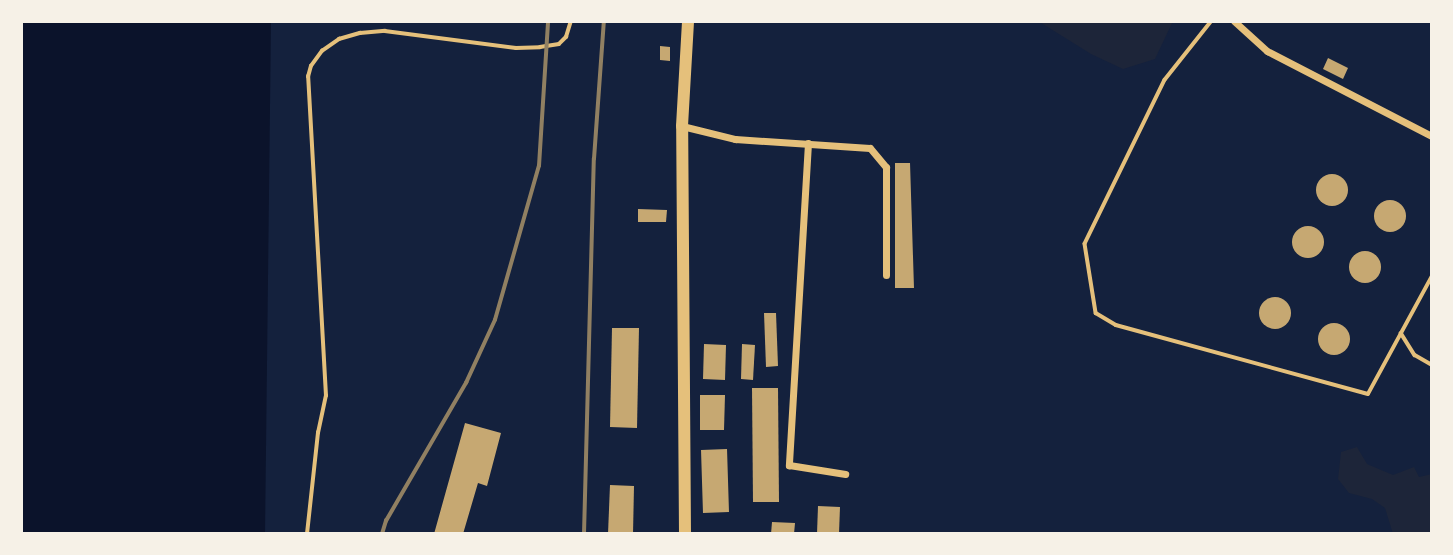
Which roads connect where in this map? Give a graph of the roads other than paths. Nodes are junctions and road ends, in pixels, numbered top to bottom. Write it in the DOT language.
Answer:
graph roads {
  1 [pos="571,21"];
  2 [pos="688,21"];
  3 [pos="1212,21"];
  4 [pos="1234,21"];
  5 [pos="682,126"];
  6 [pos="1432,136"];
  7 [pos="808,143"];
  8 [pos="886,275"];
  9 [pos="1432,276"];
  10 [pos="1401,333"];
  11 [pos="1432,365"];
  12 [pos="845,474"];
  13 [pos="307,534"];
  14 [pos="685,534"];
  1 -- 13 [label="lane"];
  2 -- 5 [label="main road"];
  3 -- 10 [label="lane"];
  4 -- 6 [label="street"];
  5 -- 7 [label="street"];
  5 -- 14 [label="main road"];
  7 -- 8 [label="street"];
  7 -- 12 [label="street"];
  9 -- 10 [label="lane"];
  10 -- 11 [label="lane"];
}
